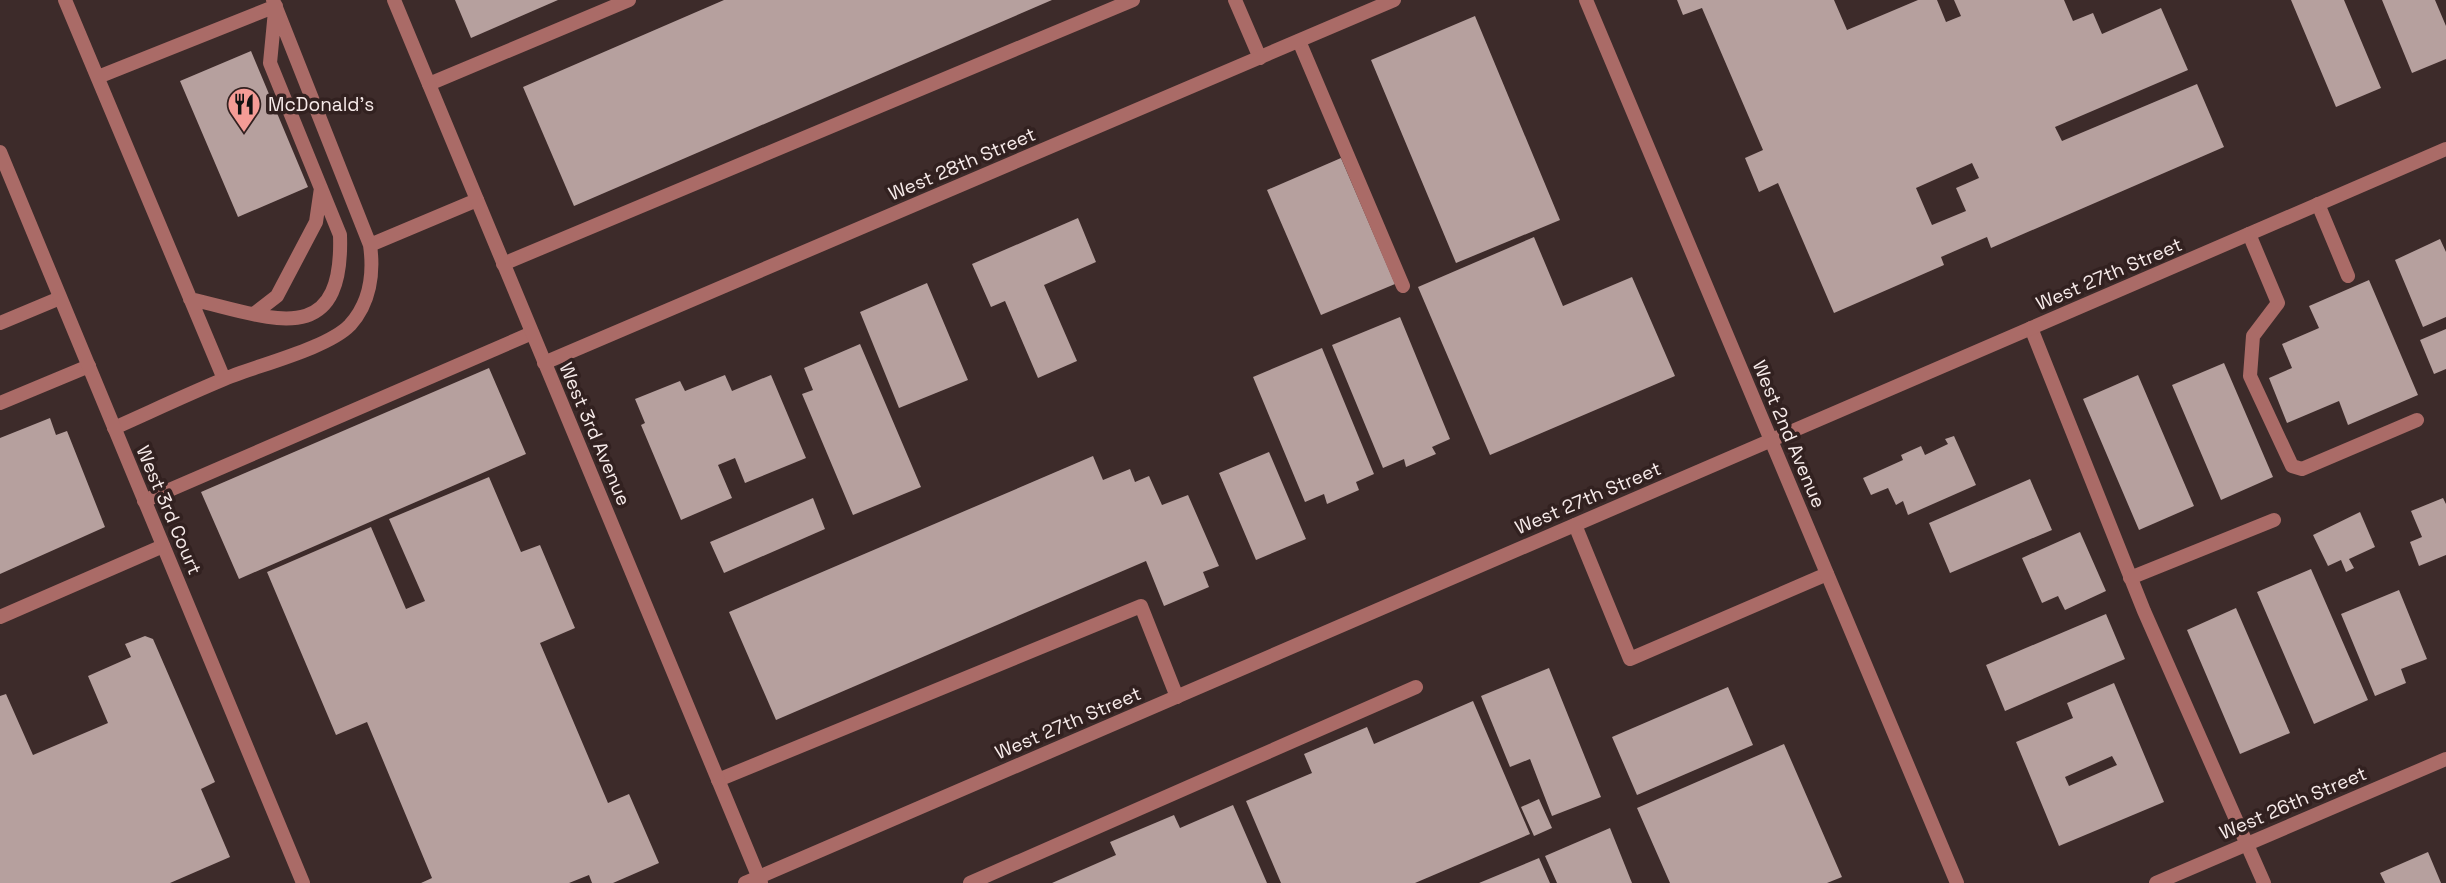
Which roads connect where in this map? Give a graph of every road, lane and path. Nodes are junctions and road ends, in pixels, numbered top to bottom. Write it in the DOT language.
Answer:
graph roads {
  1 [pos="65,0"];
  2 [pos="394,0"];
  3 [pos="629,0"];
  4 [pos="1133,0"];
  5 [pos="1234,0"];
  6 [pos="1394,0"];
  7 [pos="1586,0"];
  8 [pos="274,3"];
  9 [pos="1299,41"];
  10 [pos="1260,58"];
  11 [pos="97,77"];
  12 [pos="429,84"];
  13 [pos="2446,149"];
  14 [pos="0,152"];
  15 [pos="321,184"];
  16 [pos="477,200"];
  17 [pos="2318,204"];
  18 [pos="2249,234"];
  19 [pos="370,245"];
  20 [pos="503,264"];
  21 [pos="2348,276"];
  22 [pos="1403,286"];
  23 [pos="61,298"];
  24 [pos="190,299"];
  25 [pos="255,313"];
  26 [pos="0,323"];
  27 [pos="2031,328"];
  28 [pos="532,333"];
  29 [pos="544,363"];
  30 [pos="89,366"];
  31 [pos="224,379"];
  32 [pos="0,403"];
  33 [pos="2417,420"];
  34 [pos="114,428"];
  35 [pos="1771,440"];
  36 [pos="144,501"];
  37 [pos="2274,520"];
  38 [pos="1575,525"];
  39 [pos="163,546"];
  40 [pos="1827,574"];
  41 [pos="2130,578"];
  42 [pos="0,617"];
  43 [pos="1416,687"];
  44 [pos="1177,697"];
  45 [pos="2446,759"];
  46 [pos="718,780"];
  47 [pos="2247,844"];
  48 [pos="755,881"];
  49 [pos="303,883"];
  50 [pos="970,883"];
  51 [pos="1957,883"];
  52 [pos="2155,883"];
  53 [pos="2264,883"];
  1 -- 11 [label="street"];
  2 -- 12 [label="street, West 3rd Avenue"];
  3 -- 12 [label="street"];
  4 -- 20 [label="street"];
  5 -- 10 [label="street"];
  6 -- 9 [label="street, West 28th Street"];
  7 -- 35 [label="street, West 2nd Avenue"];
  8 -- 11 [label="street"];
  8 -- 15 [label="street"];
  8 -- 19 [label="street"];
  9 -- 10 [label="street, West 28th Street"];
  9 -- 22 [label="street"];
  10 -- 29 [label="street, West 28th Street"];
  11 -- 24 [label="street"];
  12 -- 16 [label="street, West 3rd Avenue"];
  13 -- 17 [label="street, West 27th Street"];
  14 -- 23 [label="street, West 3rd Court"];
  15 -- 25 [label="street"];
  15 -- 25 [label="street"];
  16 -- 19 [label="street"];
  16 -- 20 [label="street, West 3rd Avenue"];
  17 -- 18 [label="street, West 27th Street"];
  17 -- 21 [label="street"];
  18 -- 27 [label="street, West 27th Street"];
  18 -- 33 [label="street"];
  19 -- 31 [label="street"];
  20 -- 28 [label="street, West 3rd Avenue"];
  23 -- 26 [label="street"];
  23 -- 30 [label="street, West 3rd Court"];
  24 -- 25 [label="street"];
  24 -- 31 [label="street"];
  27 -- 35 [label="street, West 27th Street"];
  27 -- 41 [label="street"];
  28 -- 29 [label="street, West 3rd Avenue"];
  28 -- 36 [label="street"];
  29 -- 46 [label="street, West 3rd Avenue"];
  30 -- 32 [label="street"];
  30 -- 34 [label="street, West 3rd Court"];
  31 -- 34 [label="street"];
  34 -- 36 [label="street, West 3rd Court"];
  35 -- 38 [label="street, West 27th Street"];
  35 -- 40 [label="street, West 2nd Avenue"];
  36 -- 39 [label="street, West 3rd Court"];
  37 -- 41 [label="street"];
  38 -- 40 [label="street"];
  38 -- 44 [label="street, West 27th Street"];
  39 -- 42 [label="street"];
  39 -- 49 [label="street, West 3rd Court"];
  40 -- 51 [label="street, West 2nd Avenue"];
  41 -- 47 [label="street"];
  43 -- 50 [label="street"];
  44 -- 46 [label="street"];
  44 -- 48 [label="street, West 27th Street"];
  45 -- 47 [label="street, West 26th Street"];
  46 -- 48 [label="street, West 3rd Avenue"];
  47 -- 52 [label="street, West 26th Street"];
  47 -- 53 [label="street"];
}
